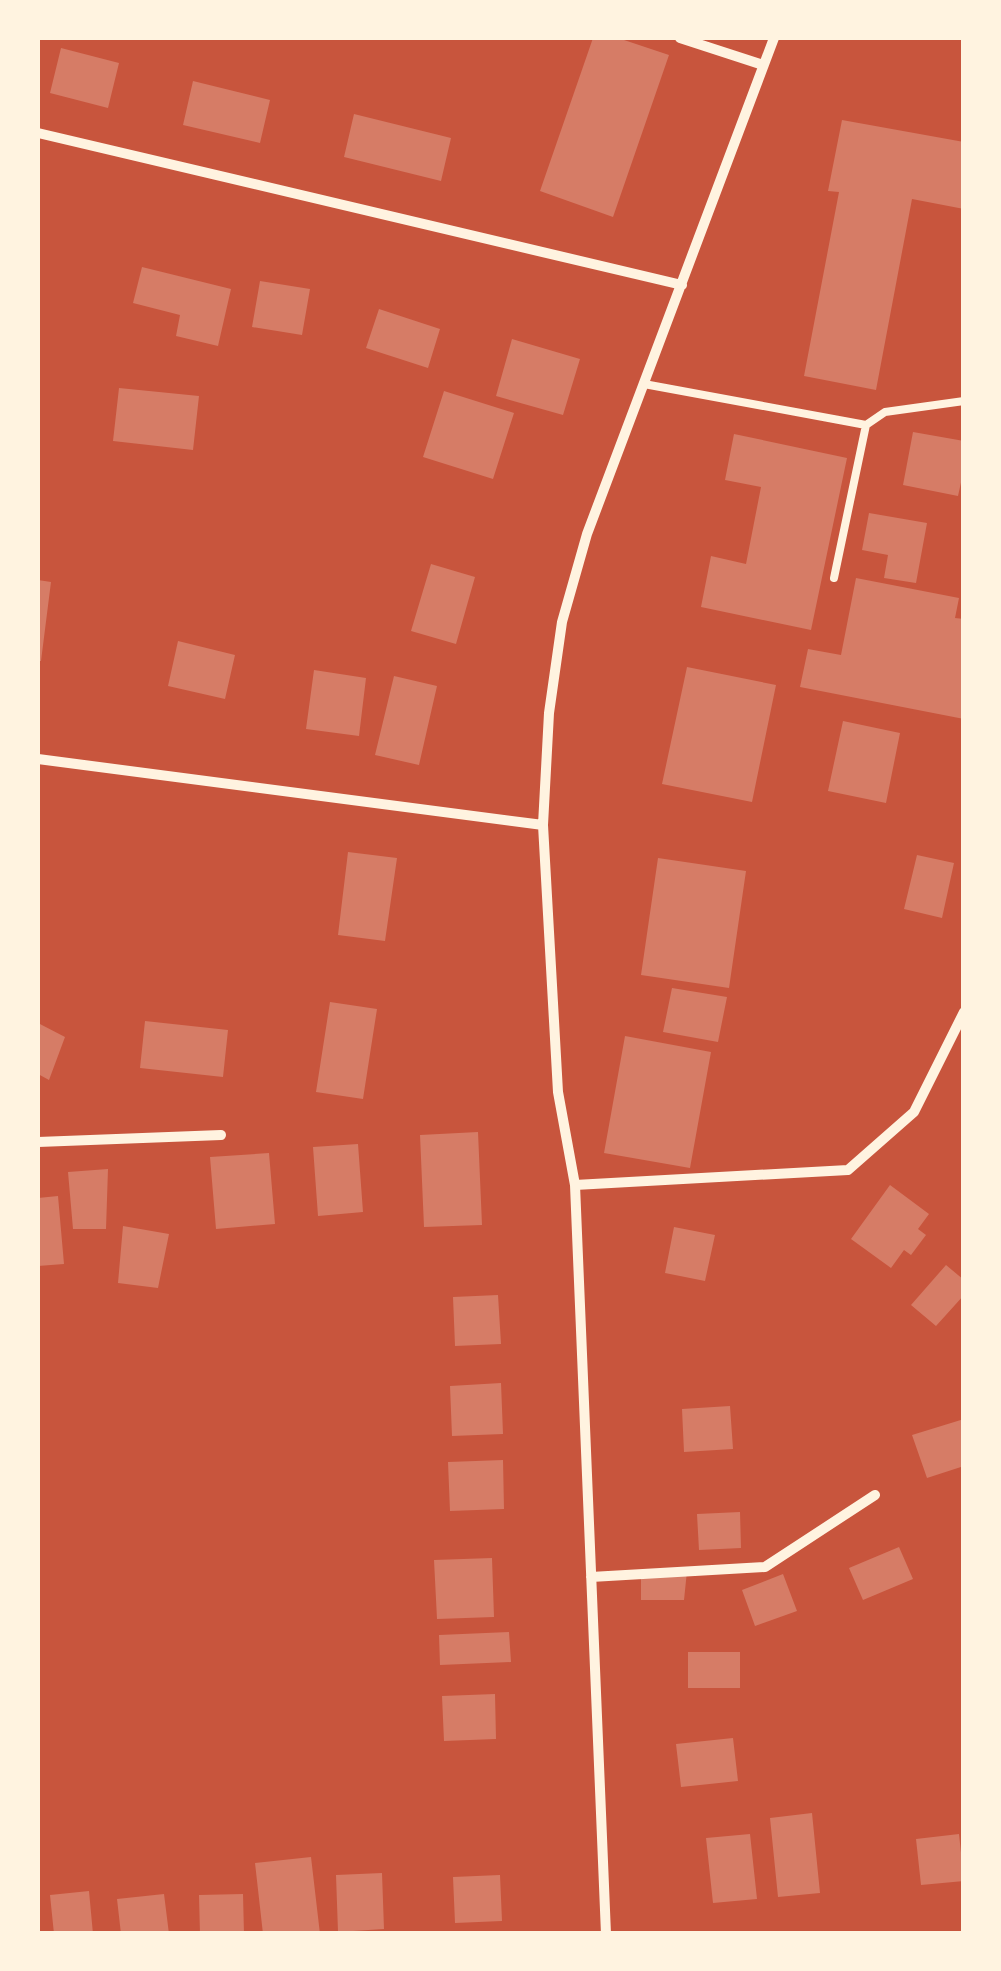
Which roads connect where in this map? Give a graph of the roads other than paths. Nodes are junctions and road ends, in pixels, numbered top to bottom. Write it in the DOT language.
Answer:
graph roads {
  1 [pos="680,38"];
  2 [pos="774,38"];
  3 [pos="762,65"];
  4 [pos="38,134"];
  5 [pos="682,285"];
  6 [pos="644,384"];
  7 [pos="964,401"];
  8 [pos="866,425"];
  9 [pos="834,578"];
  10 [pos="38,759"];
  11 [pos="543,824"];
  12 [pos="964,1012"];
  13 [pos="221,1135"];
  14 [pos="38,1142"];
  15 [pos="575,1186"];
  16 [pos="875,1495"];
  17 [pos="591,1577"];
  18 [pos="606,1934"];
  1 -- 3 [label="street"];
  2 -- 3 [label="street"];
  3 -- 5 [label="street"];
  4 -- 5 [label="street"];
  5 -- 6 [label="street"];
  6 -- 8 [label="lane"];
  6 -- 11 [label="street"];
  7 -- 8 [label="lane"];
  8 -- 9 [label="lane"];
  10 -- 11 [label="street"];
  11 -- 15 [label="street"];
  12 -- 15 [label="street"];
  13 -- 14 [label="street"];
  15 -- 17 [label="street"];
  16 -- 17 [label="street"];
  17 -- 18 [label="street"];
}
